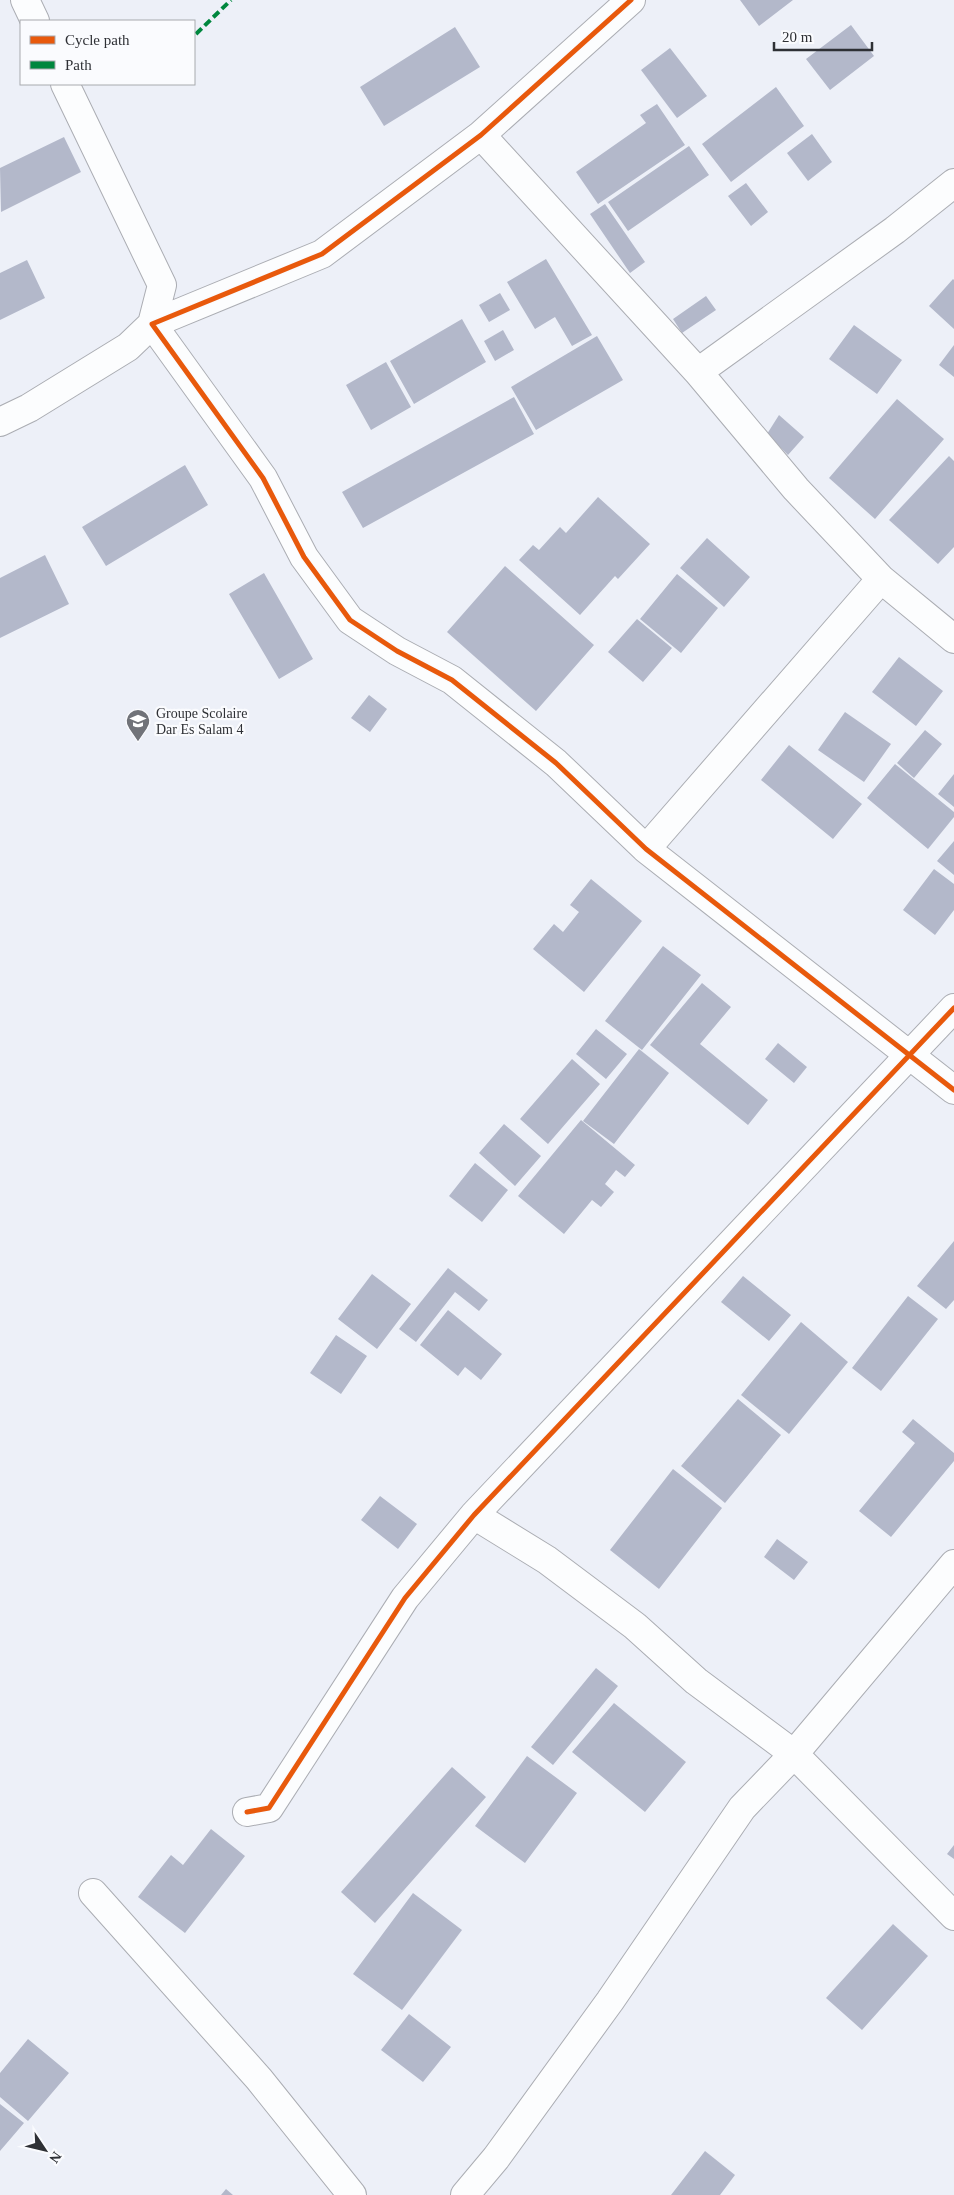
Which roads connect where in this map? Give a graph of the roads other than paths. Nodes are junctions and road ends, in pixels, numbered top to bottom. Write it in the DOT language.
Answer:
graph roads {
  1 [pos="24,0"];
  2 [pos="631,0"];
  3 [pos="34,20"];
  4 [pos="65,85"];
  5 [pos="481,135"];
  6 [pos="954,183"];
  7 [pos="152,324"];
  8 [pos="698,372"];
  9 [pos="0,422"];
  10 [pos="881,579"];
  11 [pos="954,639"];
  12 [pos="646,849"];
  13 [pos="954,1008"];
  14 [pos="909,1057"];
  15 [pos="954,1090"];
  16 [pos="474,1515"];
  17 [pos="954,1564"];
  18 [pos="794,1754"];
  19 [pos="247,1812"];
  20 [pos="93,1893"];
  21 [pos="954,1916"];
  22 [pos="352,2195"];
  23 [pos="465,2195"];
  1 -- 3 [label="street"];
  2 -- 5 [label="street"];
  4 -- 7 [label="street"];
  5 -- 7 [label="street"];
  5 -- 8 [label="street"];
  6 -- 8 [label="street"];
  7 -- 9 [label="street"];
  7 -- 12 [label="street"];
  8 -- 10 [label="street"];
  10 -- 11 [label="street"];
  10 -- 12 [label="street"];
  12 -- 14 [label="street"];
  13 -- 14 [label="street"];
  14 -- 15 [label="street"];
  14 -- 16 [label="street"];
  16 -- 18 [label="street"];
  16 -- 19 [label="street"];
  17 -- 18 [label="street"];
  18 -- 21 [label="street"];
  18 -- 23 [label="street"];
  20 -- 22 [label="street"];
}
